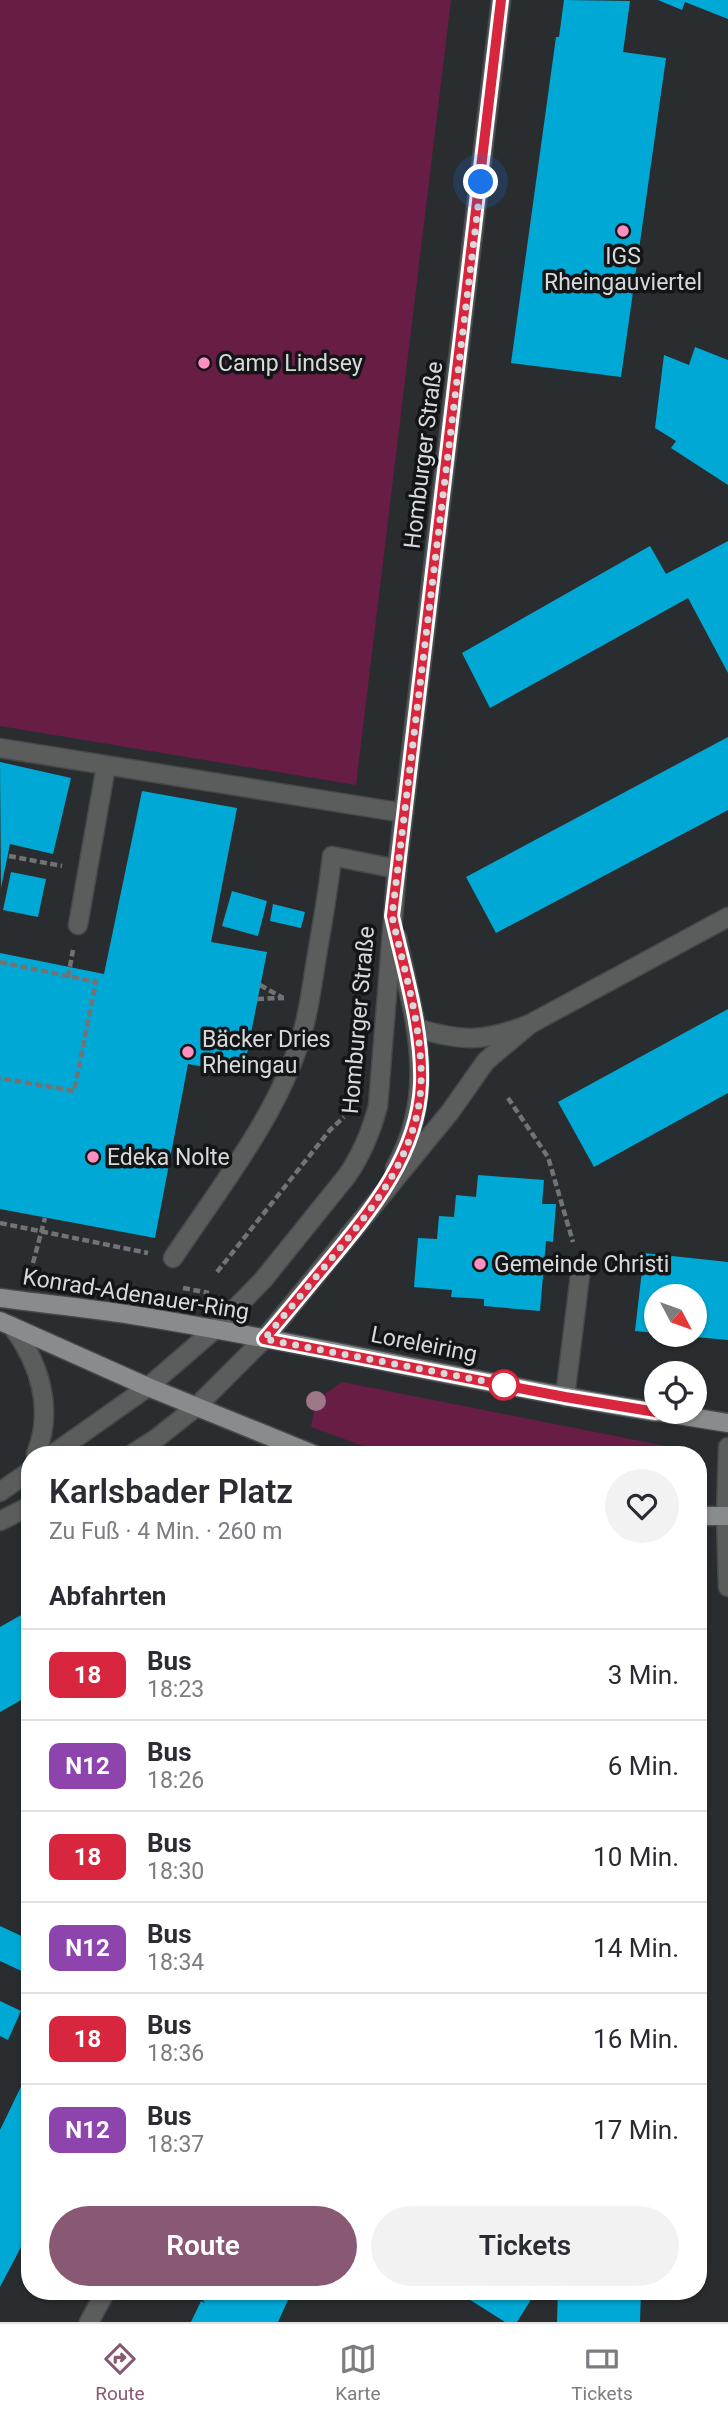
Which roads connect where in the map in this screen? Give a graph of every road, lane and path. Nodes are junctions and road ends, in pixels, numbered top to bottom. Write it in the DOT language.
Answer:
graph roads {
  1 [pos="501,0"];
  2 [pos="0,748"];
  3 [pos="106,766"];
  4 [pos="404,813"];
  5 [pos="9,856"];
  6 [pos="397,869"];
  7 [pos="87,871"];
  8 [pos="392,916"];
  9 [pos="728,917"];
  10 [pos="78,925"];
  11 [pos="0,962"];
  12 [pos="69,968"];
  13 [pos="68,977"];
  14 [pos="260,985"];
  15 [pos="284,998"];
  16 [pos="530,1024"];
  17 [pos="416,1028"];
  18 [pos="0,1078"];
  19 [pos="508,1098"];
  20 [pos="348,1114"];
  21 [pos="373,1208"];
  22 [pos="45,1218"];
  23 [pos="0,1223"];
  24 [pos="42,1231"];
  25 [pos="574,1245"];
  26 [pos="173,1258"];
  27 [pos="33,1263"];
  28 [pos="581,1267"];
  29 [pos="217,1272"];
  30 [pos="0,1298"];
  31 [pos="6,1324"];
  32 [pos="214,1330"];
  33 [pos="264,1339"];
  34 [pos="148,1387"];
  35 [pos="565,1397"];
  36 [pos="195,1407"];
  37 [pos="644,1410"];
  38 [pos="707,1420"];
  39 [pos="728,1423"];
  40 [pos="38,1446"];
  41 [pos="64,1446"];
  42 [pos="144,1446"];
  43 [pos="293,1446"];
  44 [pos="728,1447"];
  45 [pos="21,1476"];
  46 [pos="0,1492"];
  47 [pos="21,1510"];
  48 [pos="707,1516"];
  49 [pos="727,1516"];
  50 [pos="0,1521"];
  51 [pos="728,1587"];
  52 [pos="101,2300"];
  53 [pos="89,2322"];
  1 -- 4 [label="street, Homburger Straße"];
  2 -- 3 [label="street"];
  3 -- 4 [label="street"];
  3 -- 7 [label="street"];
  4 -- 6 [label="street, Homburger Straße"];
  5 -- 7 [label="path"];
  6 -- 8 [label="street, Homburger Straße"];
  6 -- 26 [label="street"];
  7 -- 10 [label="street"];
  8 -- 17 [label="street, Homburger Straße"];
  8 -- 32 [label="street, Homburger Straße"];
  9 -- 16 [label="street"];
  11 -- 13 [label="path"];
  12 -- 13 [label="path"];
  13 -- 18 [label="path"];
  14 -- 15 [label="path"];
  16 -- 17 [label="street"];
  16 -- 21 [label="street"];
  17 -- 21 [label="street, Homburger Straße"];
  19 -- 25 [label="path"];
  20 -- 29 [label="path"];
  21 -- 33 [label="street"];
  22 -- 24 [label="path"];
  23 -- 24 [label="path"];
  24 -- 26 [label="path"];
  24 -- 27 [label="path"];
  28 -- 35 [label="street"];
  30 -- 32 [label="main road, Konrad-Adenauer-Ring"];
  31 -- 34 [label="main road"];
  31 -- 40 [label="street"];
  32 -- 33 [label="main road, Konrad-Adenauer-Ring"];
  32 -- 34 [label="street, Homburger Straße"];
  33 -- 35 [label="main road, Loreleiring"];
  33 -- 36 [label="street"];
  34 -- 36 [label="main road"];
  34 -- 41 [label="street, Homburger Straße"];
  35 -- 37 [label="main road, Loreleiring"];
  36 -- 42 [label="street"];
  36 -- 43 [label="main road"];
  38 -- 39 [label="main road, Loreleiring"];
  44 -- 49 [label="street"];
  45 -- 46 [label="street"];
  47 -- 50 [label="street"];
  48 -- 49 [label="main road"];
  49 -- 51 [label="street"];
  52 -- 53 [label="street"];
}
